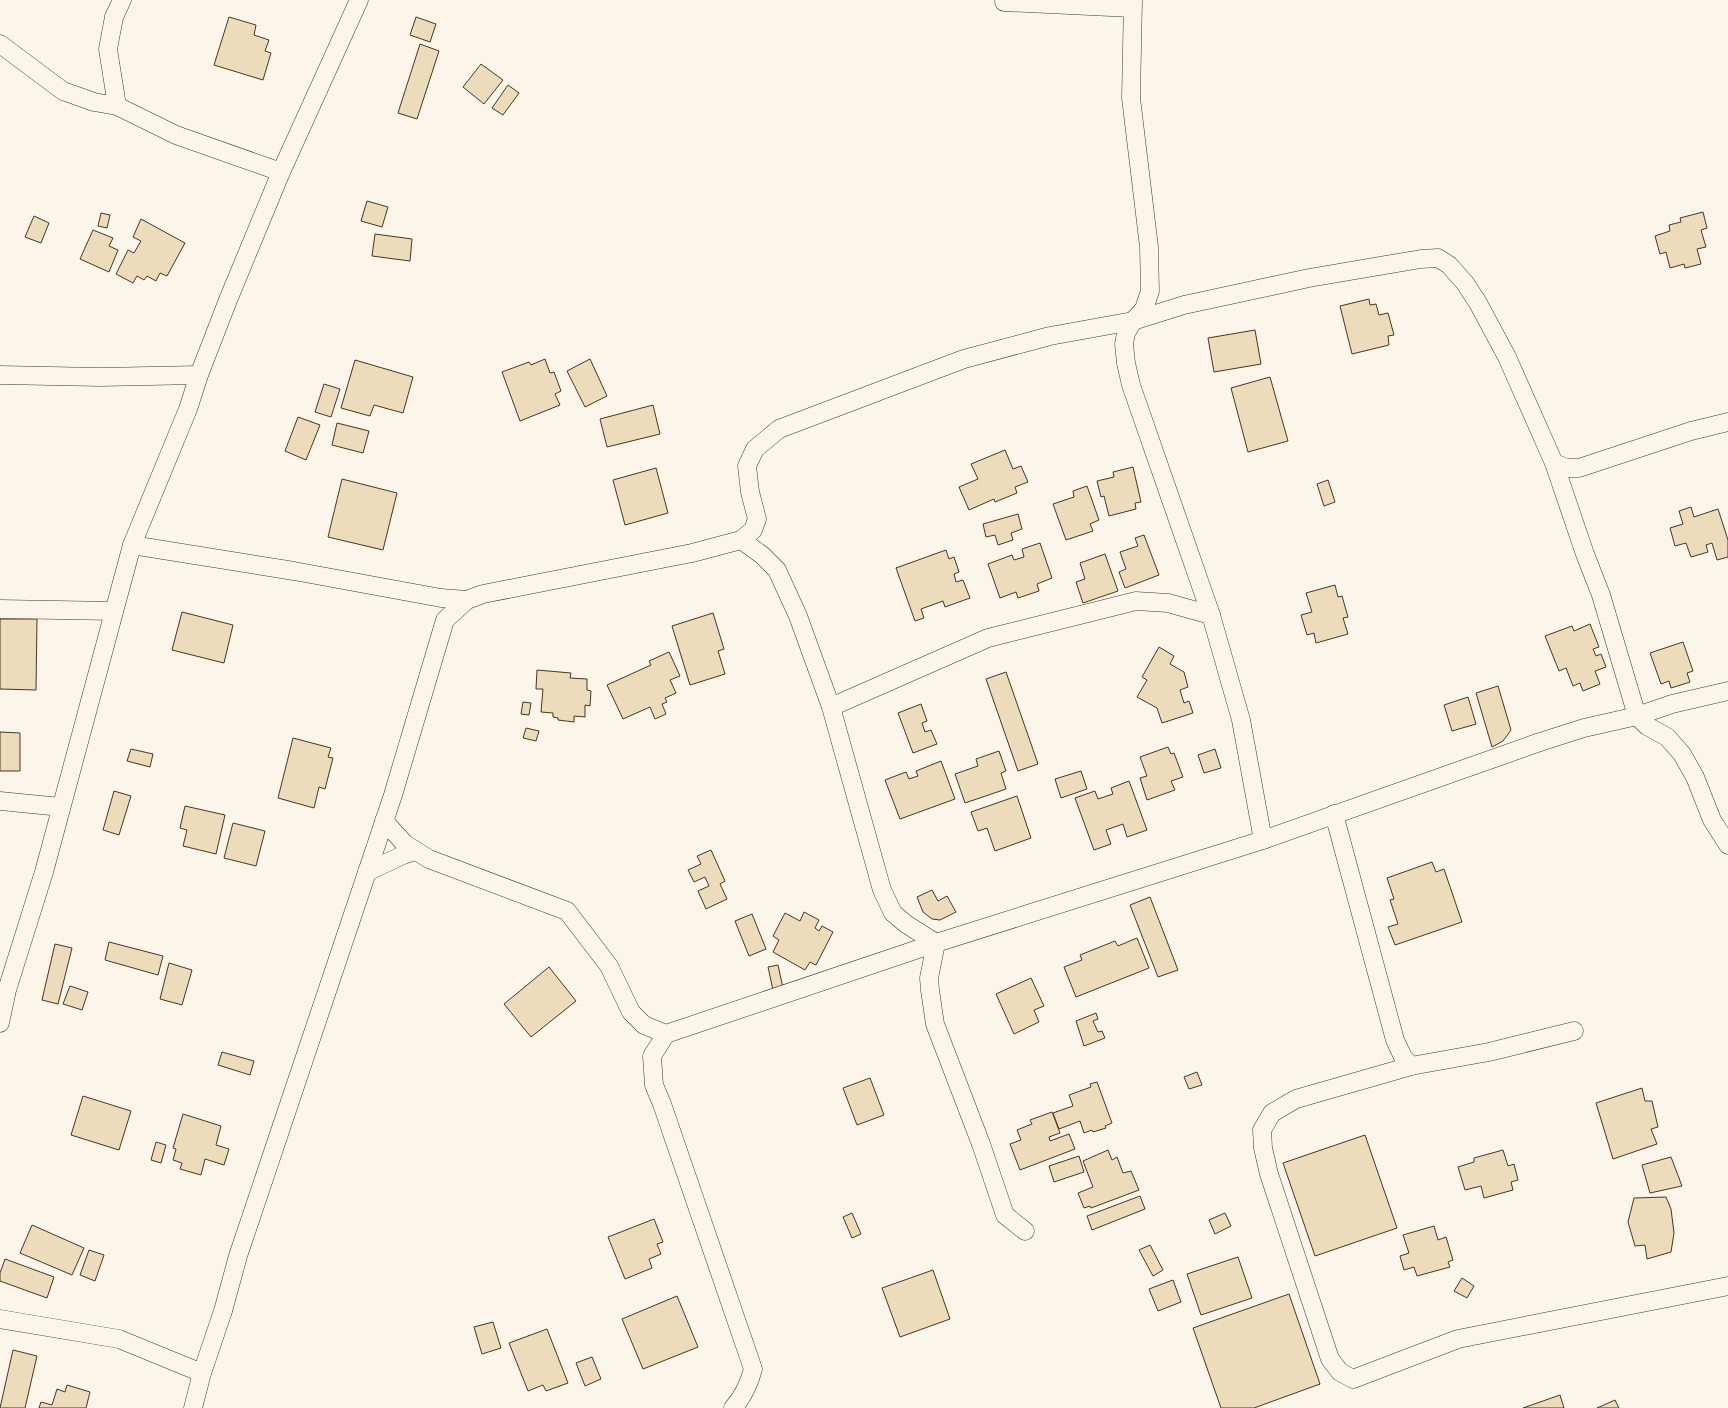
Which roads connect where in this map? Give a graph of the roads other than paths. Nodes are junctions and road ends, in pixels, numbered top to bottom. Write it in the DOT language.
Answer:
graph roads {
  1 [pos="122,0"];
  2 [pos="359,0"];
  3 [pos="1004,2"];
  4 [pos="1132,4"];
  5 [pos="0,44"];
  6 [pos="117,106"];
  7 [pos="281,172"];
  8 [pos="1133,321"];
  9 [pos="0,375"];
  10 [pos="199,375"];
  11 [pos="1728,422"];
  12 [pos="1554,463"];
  13 [pos="741,540"];
  14 [pos="132,545"];
  15 [pos="427,596"];
  16 [pos="467,600"];
  17 [pos="0,609"];
  18 [pos="114,611"];
  19 [pos="1211,615"];
  20 [pos="442,632"];
  21 [pos="1728,691"];
  22 [pos="1672,704"];
  23 [pos="831,707"];
  24 [pos="1637,716"];
  25 [pos="1667,737"];
  26 [pos="0,801"];
  27 [pos="61,807"];
  28 [pos="1334,814"];
  29 [pos="384,821"];
  30 [pos="1263,840"];
  31 [pos="1728,845"];
  32 [pos="416,851"];
  33 [pos="367,872"];
  34 [pos="936,943"];
  35 [pos="4,991"];
  36 [pos="0,1023"];
  37 [pos="1574,1031"];
  38 [pos="666,1034"];
  39 [pos="1411,1066"];
  40 [pos="1025,1231"];
  41 [pos="1728,1286"];
  42 [pos="0,1319"];
  43 [pos="202,1373"];
  44 [pos="193,1408"];
  45 [pos="733,1408"];
  1 -- 6 [label="street"];
  2 -- 7 [label="street"];
  3 -- 4 [label="street"];
  4 -- 8 [label="street"];
  5 -- 6 [label="street"];
  6 -- 7 [label="street"];
  7 -- 10 [label="street"];
  8 -- 12 [label="street"];
  8 -- 13 [label="street"];
  8 -- 19 [label="street"];
  9 -- 10 [label="street"];
  10 -- 14 [label="street"];
  11 -- 12 [label="street"];
  12 -- 24 [label="street"];
  13 -- 16 [label="street"];
  13 -- 23 [label="street"];
  14 -- 15 [label="street"];
  14 -- 18 [label="street"];
  15 -- 16 [label="street"];
  15 -- 20 [label="street"];
  16 -- 20 [label="street"];
  17 -- 18 [label="street"];
  18 -- 27 [label="street"];
  19 -- 23 [label="street"];
  19 -- 30 [label="street"];
  20 -- 29 [label="street"];
  21 -- 22 [label="street"];
  22 -- 24 [label="street"];
  22 -- 25 [label="street"];
  23 -- 34 [label="street"];
  24 -- 25 [label="street"];
  24 -- 28 [label="street"];
  25 -- 31 [label="street"];
  26 -- 27 [label="street"];
  27 -- 35 [label="street"];
  28 -- 30 [label="street"];
  28 -- 39 [label="street"];
  29 -- 32 [label="street"];
  29 -- 33 [label="street"];
  30 -- 34 [label="street"];
  32 -- 33 [label="street"];
  32 -- 38 [label="street"];
  33 -- 43 [label="street"];
  34 -- 38 [label="street"];
  34 -- 40 [label="street"];
  35 -- 36 [label="street"];
  37 -- 39 [label="street"];
  38 -- 45 [label="street"];
  39 -- 41 [label="street"];
  42 -- 43 [label="street"];
  43 -- 44 [label="street"];
}
